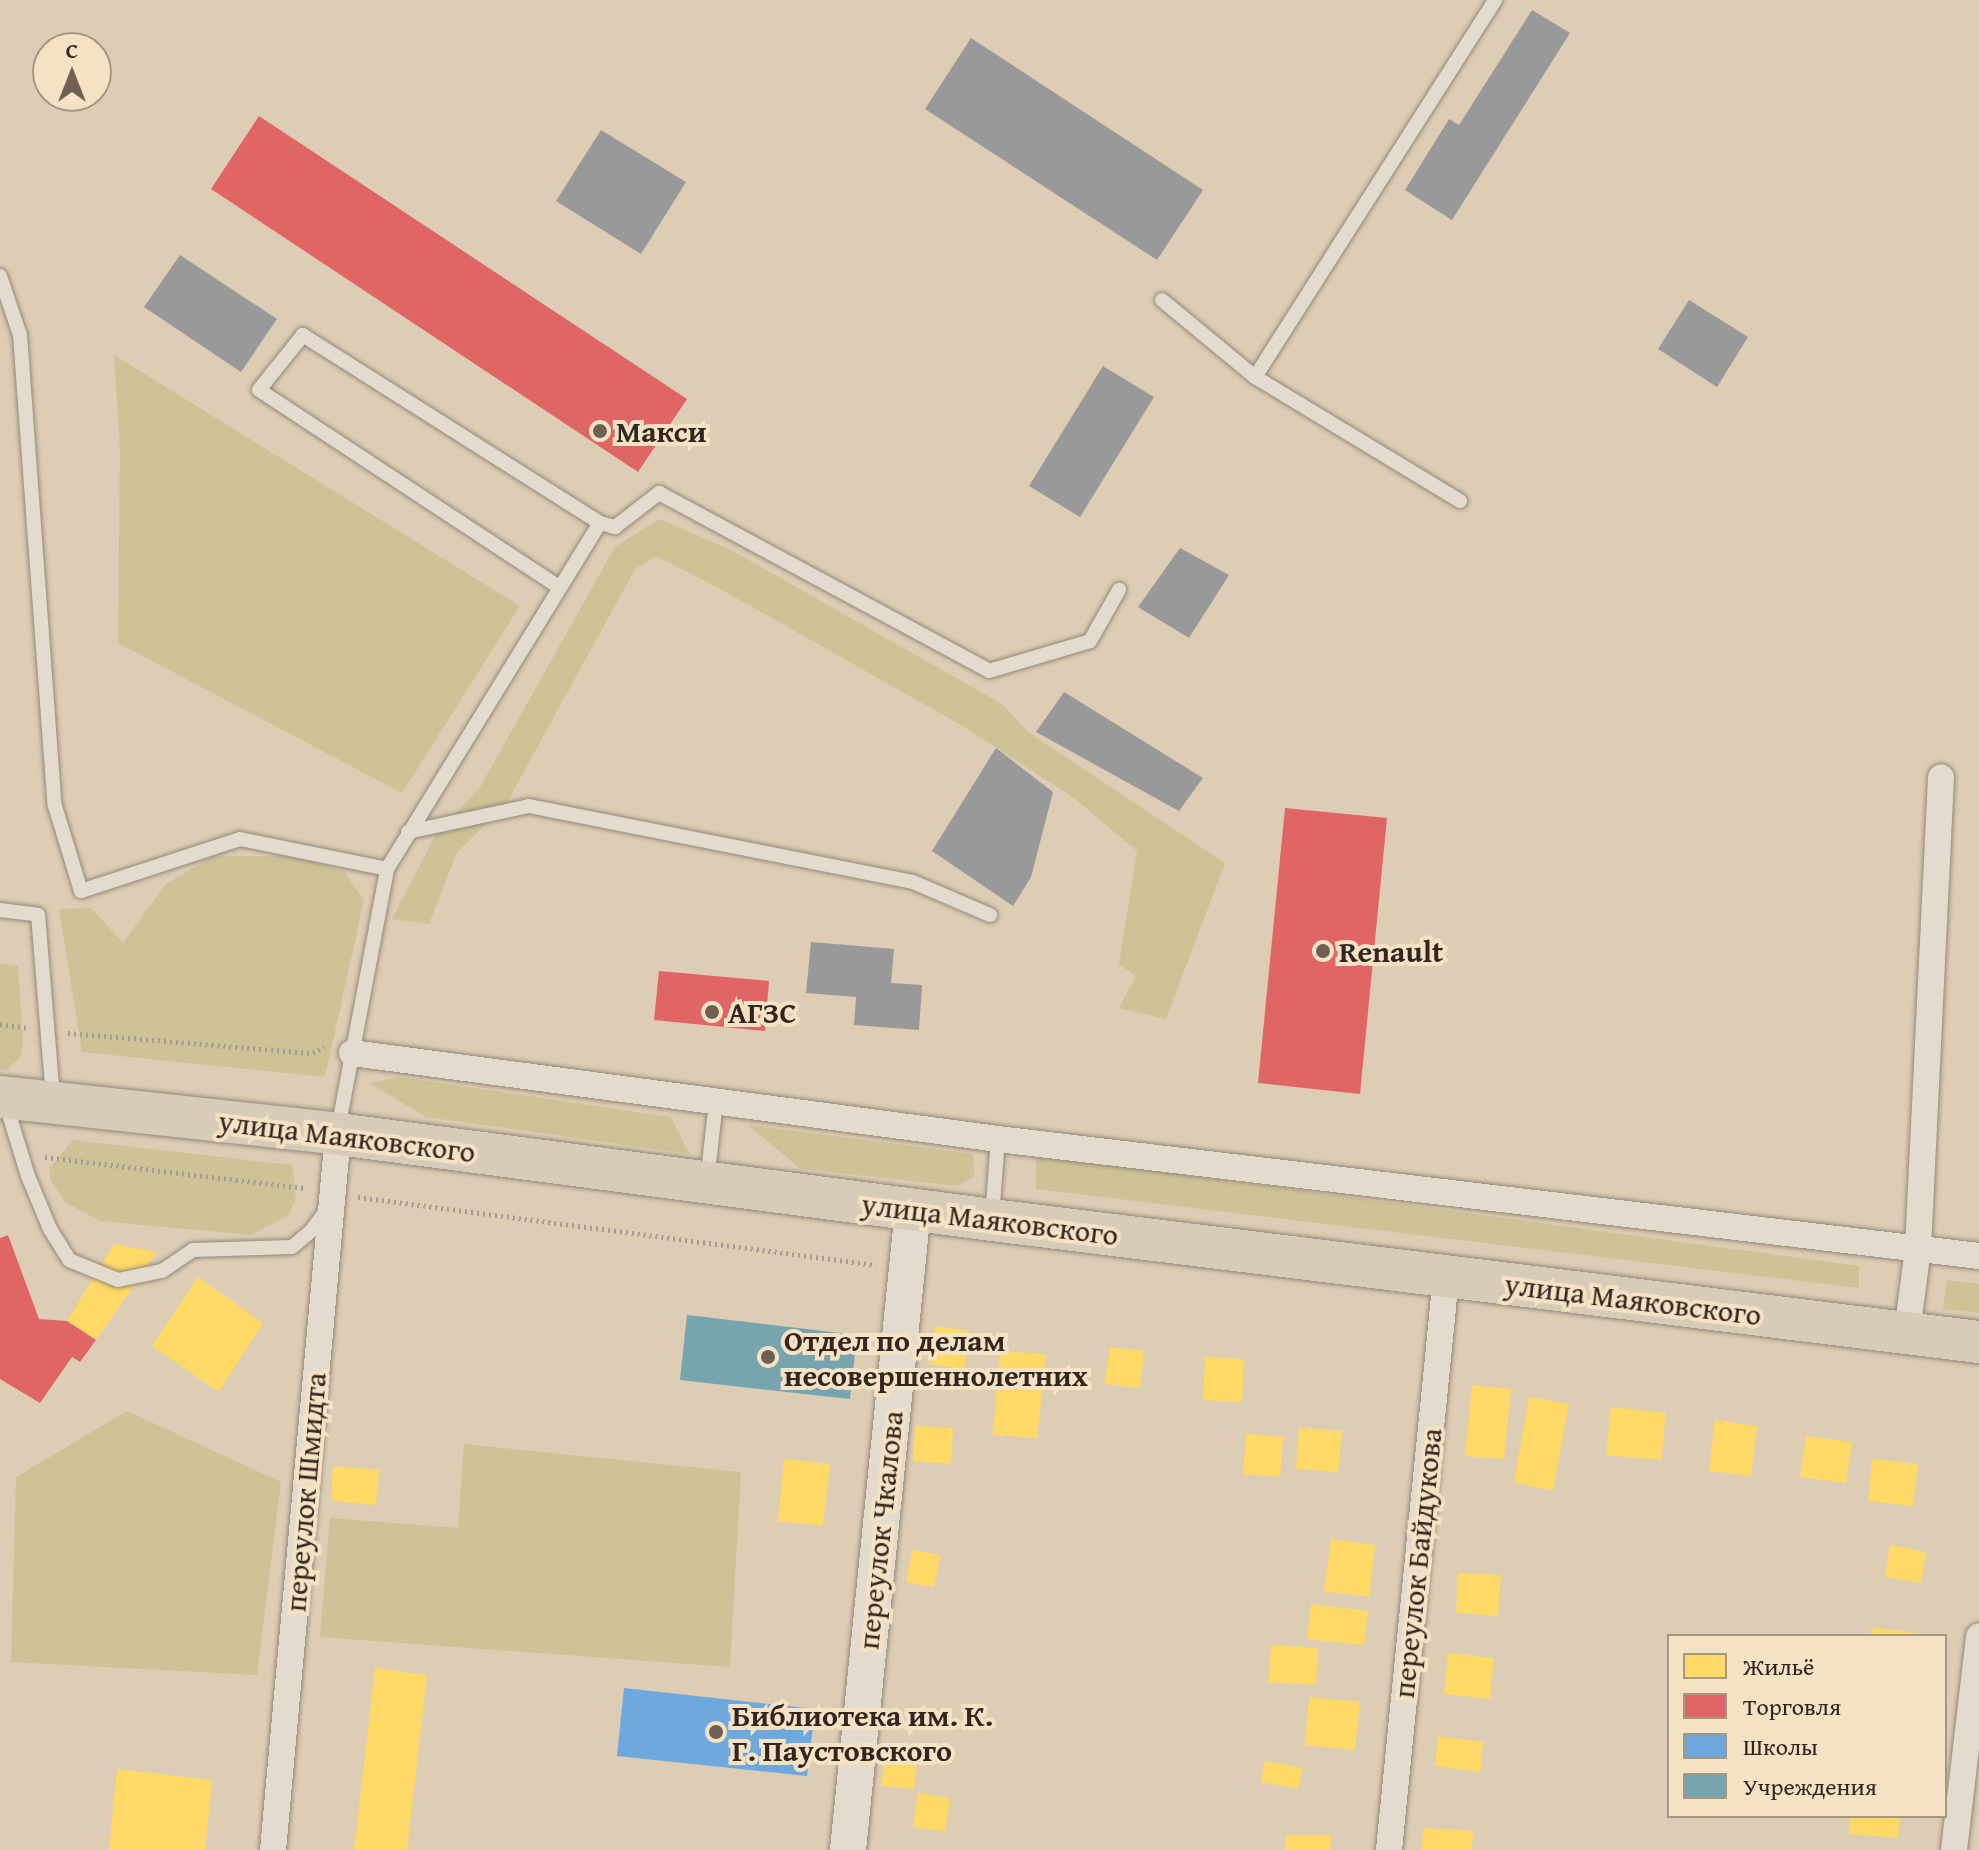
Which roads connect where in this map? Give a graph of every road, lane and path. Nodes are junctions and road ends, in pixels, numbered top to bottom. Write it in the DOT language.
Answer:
graph roads {
  1 [pos="1495,0"];
  2 [pos="0,276"];
  3 [pos="1162,300"];
  4 [pos="1255,377"];
  5 [pos="1460,501"];
  6 [pos="600,523"];
  7 [pos="560,588"];
  8 [pos="1119,590"];
  9 [pos="1941,778"];
  10 [pos="408,832"];
  11 [pos="387,869"];
  12 [pos="0,910"];
  13 [pos="990,915"];
  14 [pos="0,1024"];
  15 [pos="48,1031"];
  16 [pos="354,1043"];
  17 [pos="2,1097"];
  18 [pos="53,1102"];
  19 [pos="716,1102"];
  20 [pos="338,1134"];
  21 [pos="998,1139"];
  22 [pos="22,1156"];
  23 [pos="707,1182"];
  24 [pos="332,1198"];
  25 [pos="913,1209"];
  26 [pos="992,1220"];
  27 [pos="1918,1248"];
  28 [pos="1979,1256"];
  29 [pos="907,1269"];
  30 [pos="1446,1277"];
  31 [pos="1907,1332"];
  32 [pos="1979,1342"];
  33 [pos="1979,1636"];
  34 [pos="273,1850"];
  35 [pos="848,1850"];
  36 [pos="1389,1850"];
  37 [pos="1954,1850"];
  1 -- 4 [label="lane"];
  2 -- 11 [label="lane"];
  3 -- 4 [label="lane"];
  4 -- 5 [label="lane"];
  6 -- 7 [label="lane"];
  6 -- 7 [label="lane"];
  6 -- 8 [label="lane"];
  7 -- 10 [label="lane"];
  9 -- 27 [label="street"];
  10 -- 11 [label="lane"];
  10 -- 13 [label="lane"];
  11 -- 16 [label="lane"];
  12 -- 15 [label="lane"];
  14 -- 15 [label="path"];
  15 -- 16 [label="path"];
  15 -- 18 [label="lane"];
  16 -- 19 [label="street"];
  16 -- 20 [label="lane"];
  17 -- 18 [label="main road, улица Маяковского"];
  17 -- 22 [label="lane"];
  18 -- 20 [label="main road, улица Маяковского"];
  19 -- 21 [label="street"];
  19 -- 23 [label="lane"];
  20 -- 23 [label="main road, улица Маяковского"];
  20 -- 24 [label="street, переулок Шмидта"];
  21 -- 26 [label="lane"];
  21 -- 27 [label="street"];
  22 -- 24 [label="path"];
  22 -- 24 [label="lane"];
  23 -- 25 [label="main road, улица Маяковского"];
  24 -- 29 [label="path"];
  24 -- 34 [label="street, переулок Шмидта"];
  25 -- 26 [label="main road, улица Маяковского"];
  25 -- 29 [label="street, переулок Чкалова"];
  26 -- 30 [label="main road, улица Маяковского"];
  27 -- 28 [label="street"];
  27 -- 31 [label="street"];
  29 -- 35 [label="street, переулок Чкалова"];
  30 -- 31 [label="main road, улица Маяковского"];
  30 -- 36 [label="street, переулок Байдукова"];
  31 -- 32 [label="main road, улица Маяковского"];
  33 -- 37 [label="street"];
}
